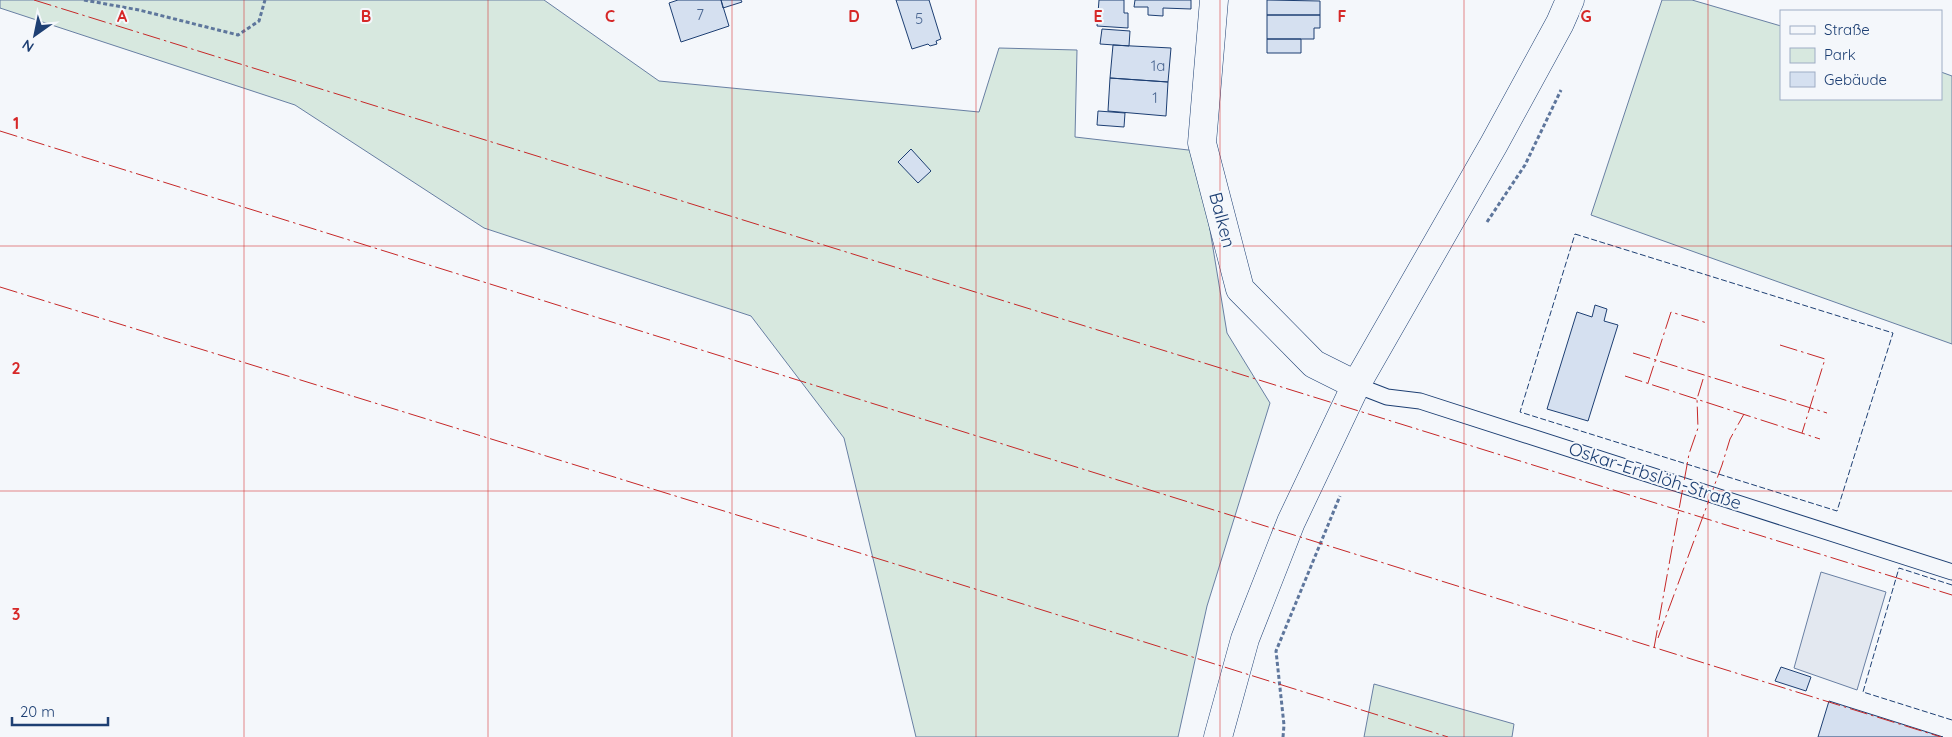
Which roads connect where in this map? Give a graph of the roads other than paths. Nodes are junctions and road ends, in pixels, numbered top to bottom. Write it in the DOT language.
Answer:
graph roads {
  1 [pos="1214,0"];
  2 [pos="1570,0"];
  3 [pos="1356,385"];
  4 [pos="1952,572"];
  5 [pos="1218,737"];
  1 -- 3 [label="main road, Balken"];
  2 -- 3 [label="main road"];
  3 -- 4 [label="lane, Oskar-Erbslöh-Straße"];
  3 -- 5 [label="main road"];
}
